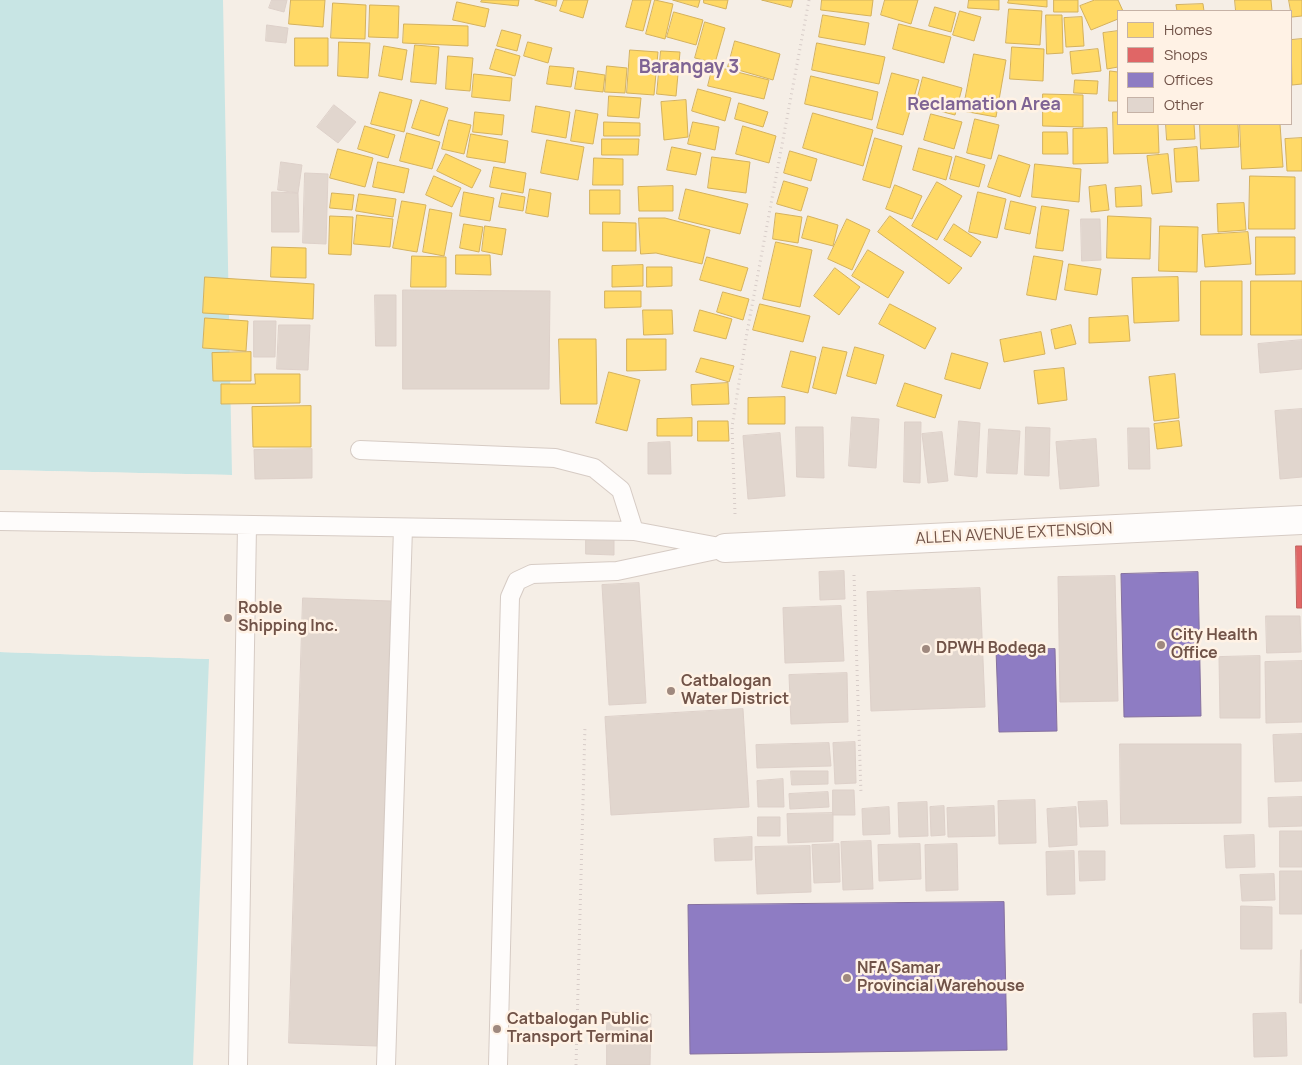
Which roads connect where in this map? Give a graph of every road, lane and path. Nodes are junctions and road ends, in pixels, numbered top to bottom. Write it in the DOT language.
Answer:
graph roads {
  1 [pos="810,0"];
  2 [pos="360,450"];
  3 [pos="1302,520"];
  4 [pos="0,521"];
  5 [pos="247,526"];
  6 [pos="403,528"];
  7 [pos="634,531"];
  8 [pos="853,542"];
  9 [pos="730,548"];
  10 [pos="585,726"];
  11 [pos="861,794"];
  12 [pos="238,1065"];
  13 [pos="386,1065"];
  14 [pos="498,1065"];
  15 [pos="576,1065"];
  1 -- 9 [label="path"];
  2 -- 7 [label="lane"];
  3 -- 8 [label="street, ALLEN AVENUE EXTENSION"];
  4 -- 5 [label="lane"];
  5 -- 6 [label="lane"];
  5 -- 12 [label="lane"];
  6 -- 7 [label="lane"];
  6 -- 13 [label="lane"];
  7 -- 9 [label="lane"];
  8 -- 9 [label="street, ALLEN AVENUE EXTENSION"];
  8 -- 11 [label="path"];
  9 -- 14 [label="lane"];
  10 -- 15 [label="path"];
}
